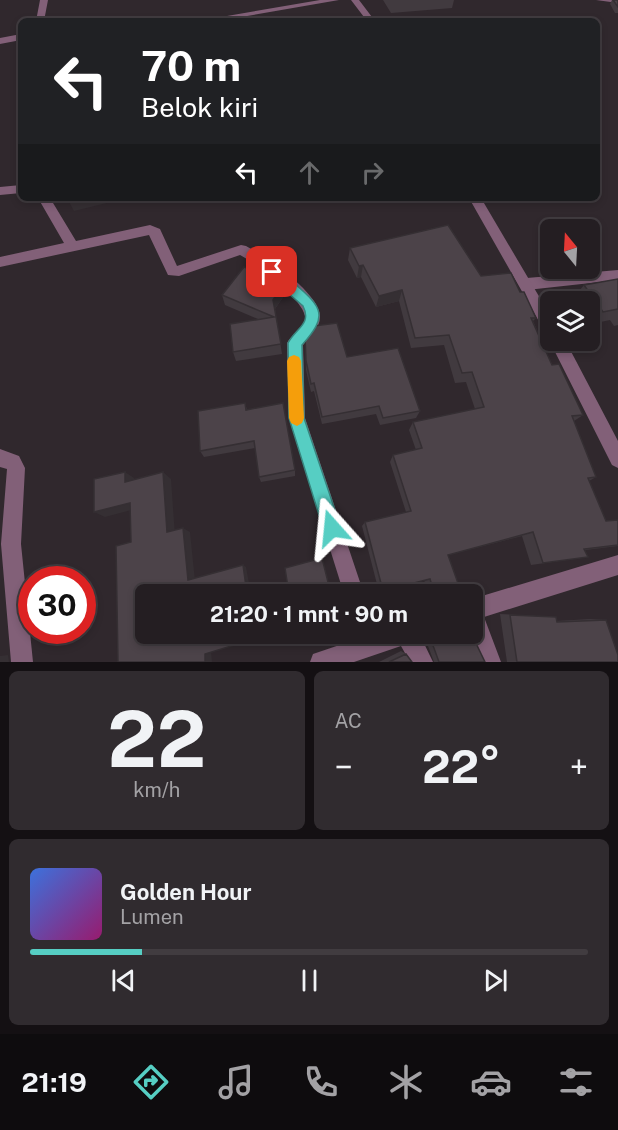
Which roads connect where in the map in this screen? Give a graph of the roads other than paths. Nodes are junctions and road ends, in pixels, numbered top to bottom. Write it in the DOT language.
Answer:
graph roads {
  1 [pos="44,0"];
  2 [pos="335,0"];
  3 [pos="355,0"];
  4 [pos="600,0"];
  5 [pos="618,1"];
  6 [pos="41,18"];
  7 [pos="221,18"];
  8 [pos="368,18"];
  9 [pos="18,38"];
  10 [pos="0,41"];
  11 [pos="18,189"];
  12 [pos="0,190"];
  13 [pos="46,201"];
  14 [pos="477,201"];
  15 [pos="72,245"];
  16 [pos="0,262"];
  17 [pos="618,274"];
  18 [pos="527,284"];
  19 [pos="540,309"];
  20 [pos="563,351"];
  21 [pos="0,458"];
  22 [pos="618,459"];
  23 [pos="618,565"];
  24 [pos="351,584"];
  25 [pos="483,608"];
  26 [pos="483,643"];
  27 [pos="358,644"];
  28 [pos="413,644"];
  29 [pos="22,662"];
  30 [pos="321,662"];
  31 [pos="422,662"];
  32 [pos="490,662"];
  1 -- 6 [label="street"];
  2 -- 7 [label="street"];
  3 -- 8 [label="street"];
  4 -- 5 [label="street"];
  9 -- 10 [label="street"];
  11 -- 12 [label="street"];
  13 -- 15 [label="street"];
  14 -- 18 [label="street"];
  15 -- 16 [label="street"];
  15 -- 24 [label="street"];
  17 -- 18 [label="street"];
  18 -- 19 [label="street"];
  20 -- 22 [label="street"];
  21 -- 29 [label="street"];
  23 -- 25 [label="street"];
  26 -- 32 [label="street"];
  27 -- 30 [label="street"];
  28 -- 31 [label="street"];
}
